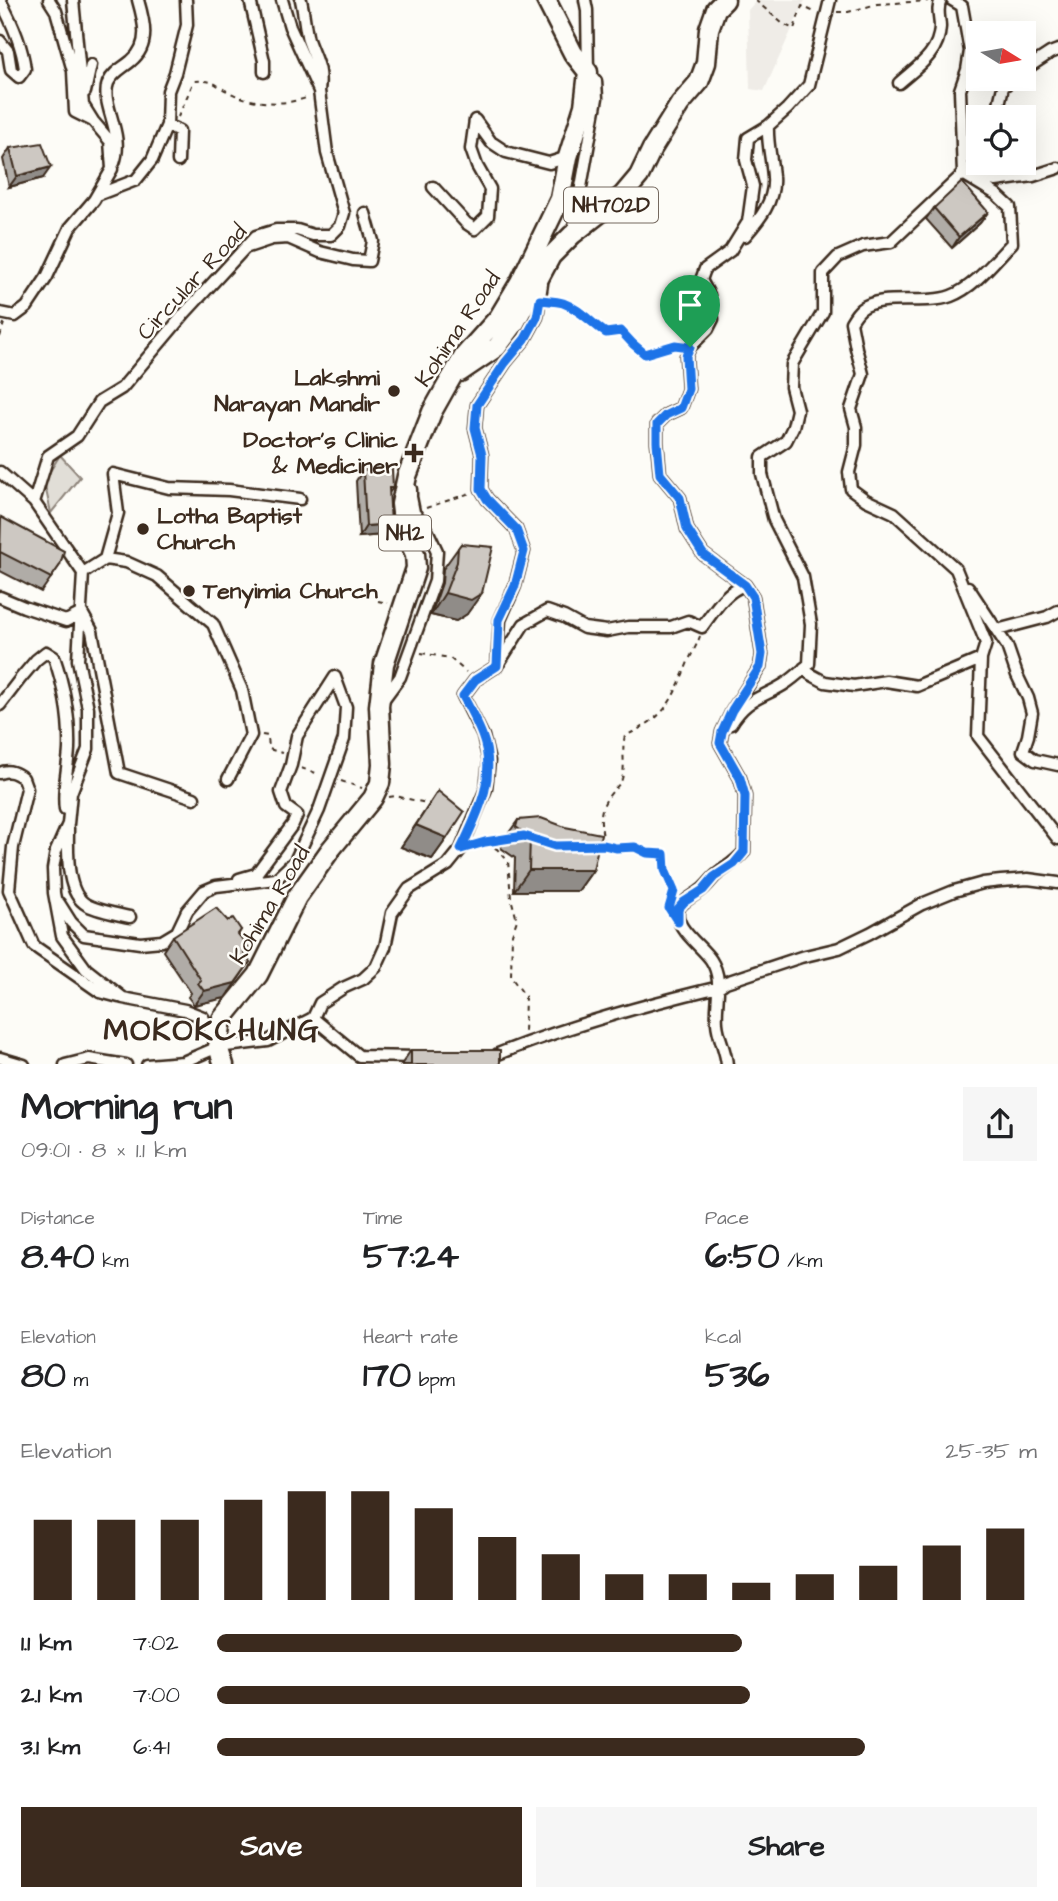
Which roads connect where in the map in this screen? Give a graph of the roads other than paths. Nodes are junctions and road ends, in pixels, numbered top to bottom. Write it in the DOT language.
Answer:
graph roads {
  1 [pos="0,0"];
  2 [pos="49,0"];
  3 [pos="73,0"];
  4 [pos="138,0"];
  5 [pos="186,0"];
  6 [pos="250,0"];
  7 [pos="282,0"];
  8 [pos="301,0"];
  9 [pos="546,0"];
  10 [pos="584,0"];
  11 [pos="830,0"];
  12 [pos="941,0"];
  13 [pos="952,0"];
  14 [pos="720,3"];
  15 [pos="0,41"];
  16 [pos="1058,50"];
  17 [pos="1036,62"];
  18 [pos="91,65"];
  19 [pos="264,72"];
  20 [pos="588,72"];
  21 [pos="899,83"];
  22 [pos="319,91"];
  23 [pos="83,104"];
  24 [pos="93,121"];
  25 [pos="167,125"];
  26 [pos="768,127"];
  27 [pos="568,157"];
  28 [pos="178,161"];
  29 [pos="1058,168"];
  30 [pos="112,169"];
  31 [pos="966,172"];
  32 [pos="963,174"];
  33 [pos="433,187"];
  34 [pos="97,195"];
  35 [pos="365,213"];
  36 [pos="572,235"];
  37 [pos="244,248"];
  38 [pos="730,251"];
  39 [pos="551,257"];
  40 [pos="2,314"];
  41 [pos="451,378"];
  42 [pos="415,457"];
  43 [pos="0,472"];
  44 [pos="300,499"];
  45 [pos="34,502"];
  46 [pos="105,559"];
  47 [pos="956,569"];
  48 [pos="83,573"];
  49 [pos="745,585"];
  50 [pos="0,597"];
  51 [pos="1058,611"];
  52 [pos="82,613"];
  53 [pos="997,630"];
  54 [pos="981,659"];
  55 [pos="497,666"];
  56 [pos="804,668"];
  57 [pos="0,705"];
  58 [pos="379,706"];
  59 [pos="720,743"];
  60 [pos="1058,765"];
  61 [pos="0,773"];
  62 [pos="228,779"];
  63 [pos="194,799"];
  64 [pos="68,824"];
  65 [pos="1058,839"];
  66 [pos="1058,883"];
  67 [pos="216,886"];
  68 [pos="54,893"];
  69 [pos="130,917"];
  70 [pos="719,987"];
  71 [pos="123,998"];
  72 [pos="313,1018"];
  73 [pos="486,1054"];
  74 [pos="498,1054"];
  75 [pos="217,1056"];
  76 [pos="424,1057"];
  77 [pos="0,1058"];
  78 [pos="21,1064"];
  79 [pos="69,1064"];
  80 [pos="119,1064"];
  81 [pos="159,1064"];
  82 [pos="503,1064"];
  83 [pos="727,1064"];
  1 -- 15 [label="street"];
  2 -- 24 [label="street"];
  3 -- 23 [label="street"];
  4 -- 30 [label="street"];
  5 -- 25 [label="street"];
  6 -- 19 [label="street"];
  7 -- 22 [label="street, Circular Road"];
  8 -- 22 [label="street"];
  9 -- 20 [label="highway"];
  10 -- 20 [label="street"];
  11 -- 26 [label="street"];
  12 -- 21 [label="street"];
  13 -- 32 [label="street"];
  14 -- 36 [label="highway, NH702D"];
  16 -- 17 [label="street"];
  18 -- 23 [label="street"];
  20 -- 27 [label="highway, Kohima Road / NH2"];
  20 -- 36 [label="street"];
  22 -- 37 [label="street, Circular Road"];
  23 -- 24 [label="street"];
  24 -- 30 [label="street"];
  25 -- 28 [label="street"];
  25 -- 34 [label="street"];
  26 -- 38 [label="street"];
  26 -- 38 [label="street"];
  27 -- 33 [label="street"];
  27 -- 41 [label="highway, Kohima Road / NH2"];
  29 -- 32 [label="street"];
  30 -- 34 [label="street"];
  31 -- 32 [label="street"];
  32 -- 47 [label="street"];
  32 -- 56 [label="street"];
  34 -- 40 [label="street"];
  35 -- 37 [label="street"];
  36 -- 39 [label="highway, NH702D"];
  37 -- 45 [label="street, Circular Road"];
  38 -- 49 [label="street"];
  39 -- 41 [label="highway, NH702D"];
  39 -- 55 [label="street"];
  41 -- 42 [label="highway, Kohima Road / NH2"];
  42 -- 58 [label="highway, Kohima Road / NH2"];
  42 -- 58 [label="street"];
  43 -- 45 [label="street"];
  44 -- 46 [label="street"];
  45 -- 48 [label="street"];
  46 -- 48 [label="street"];
  46 -- 62 [label="street"];
  47 -- 53 [label="street"];
  47 -- 54 [label="street"];
  48 -- 52 [label="street"];
  49 -- 55 [label="street"];
  49 -- 59 [label="street"];
  50 -- 52 [label="street"];
  51 -- 53 [label="street"];
  52 -- 63 [label="street"];
  52 -- 64 [label="street"];
  53 -- 60 [label="street"];
  54 -- 56 [label="street"];
  54 -- 65 [label="street"];
  55 -- 72 [label="street"];
  56 -- 59 [label="street"];
  57 -- 64 [label="street"];
  58 -- 75 [label="highway, Kohima Road / NH2"];
  59 -- 70 [label="street"];
  61 -- 71 [label="street"];
  64 -- 68 [label="street"];
  64 -- 69 [label="street"];
  66 -- 70 [label="street"];
  67 -- 67 [label="street"];
  67 -- 68 [label="street"];
  68 -- 71 [label="street"];
  70 -- 74 [label="street"];
  70 -- 83 [label="street"];
  71 -- 75 [label="street"];
  72 -- 75 [label="street"];
  72 -- 76 [label="street"];
  73 -- 74 [label="street"];
  74 -- 82 [label="street"];
  75 -- 81 [label="street"];
  77 -- 78 [label="street"];
  79 -- 80 [label="street"];
}
